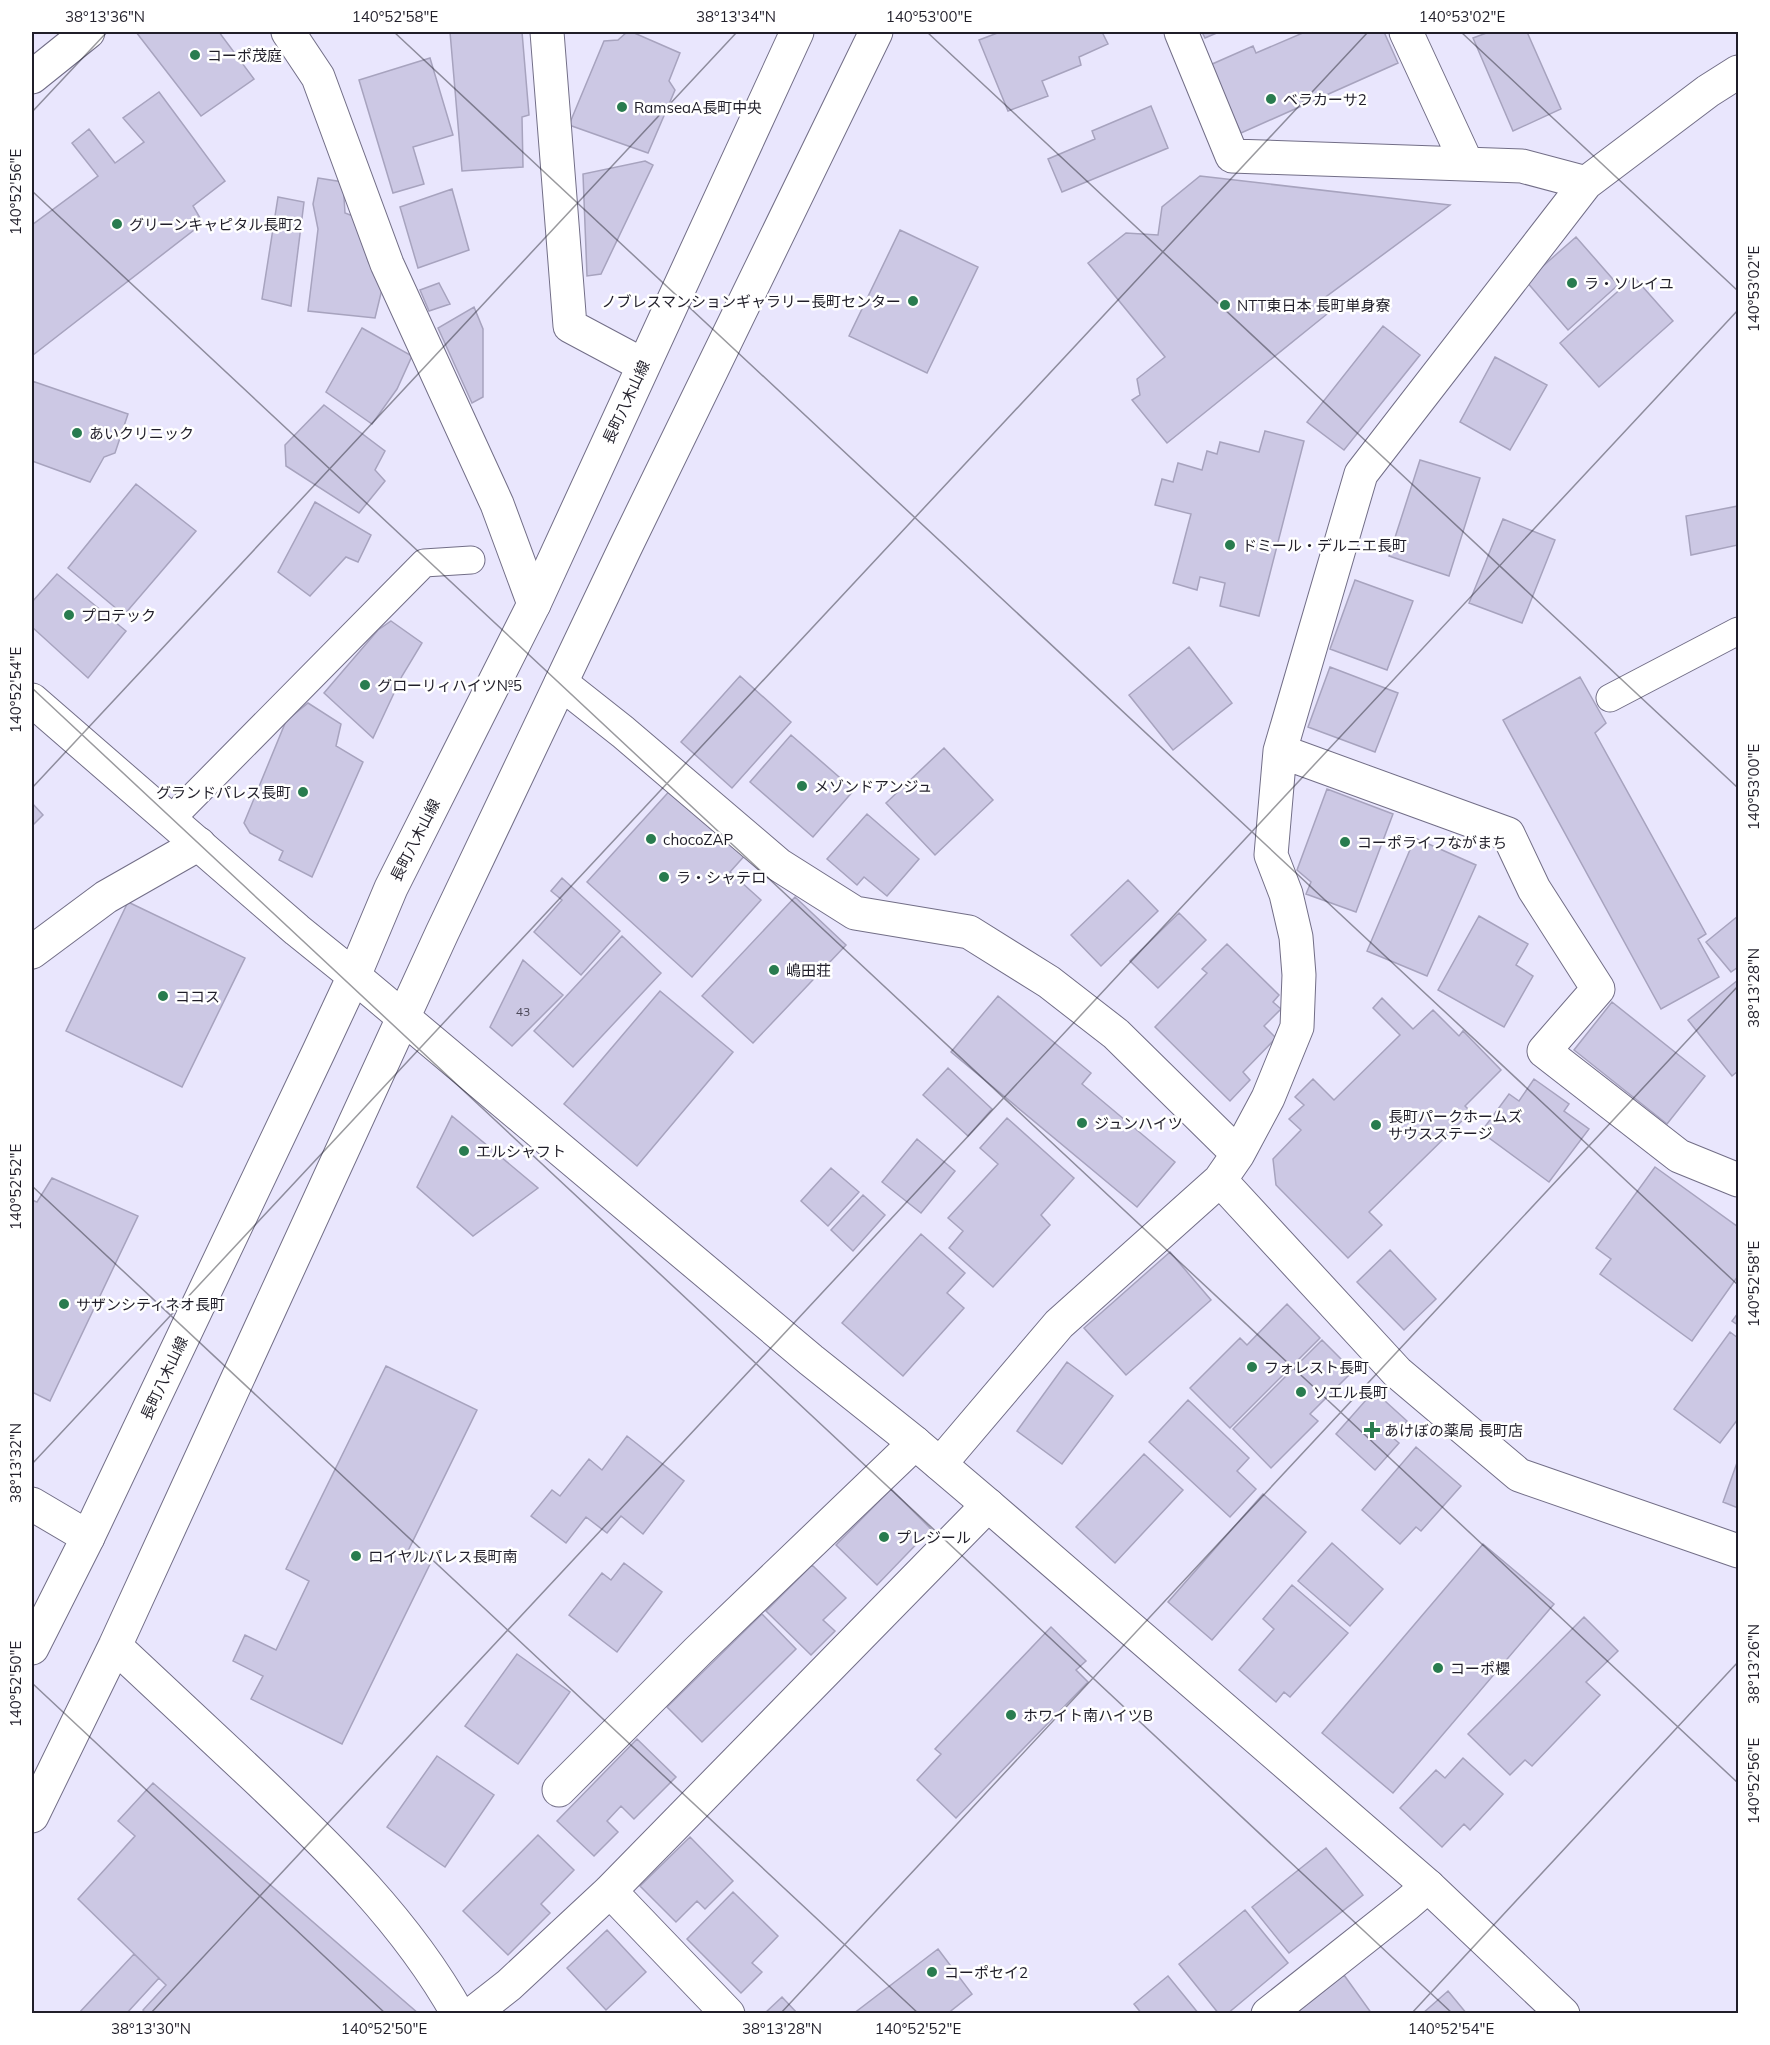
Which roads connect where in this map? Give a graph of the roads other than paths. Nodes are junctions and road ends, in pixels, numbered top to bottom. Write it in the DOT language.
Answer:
graph roads {
  1 [pos="88,32"];
  2 [pos="288,32"];
  3 [pos="547,32"];
  4 [pos="797,32"];
  5 [pos="876,32"];
  6 [pos="1180,32"];
  7 [pos="1406,32"];
  8 [pos="1738,72"];
  9 [pos="32,77"];
  10 [pos="1467,164"];
  11 [pos="1586,183"];
  12 [pos="643,365"];
  13 [pos="471,560"];
  14 [pos="534,604"];
  15 [pos="1738,631"];
  16 [pos="561,683"];
  17 [pos="1610,698"];
  18 [pos="32,700"];
  19 [pos="1280,752"];
  20 [pos="171,819"];
  21 [pos="199,844"];
  22 [pos="32,952"];
  23 [pos="354,975"];
  24 [pos="404,1019"];
  25 [pos="1229,1167"];
  26 [pos="1738,1180"];
  27 [pos="915,1443"];
  28 [pos="940,1464"];
  29 [pos="32,1504"];
  30 [pos="988,1505"];
  31 [pos="88,1537"];
  32 [pos="1738,1551"];
  33 [pos="116,1646"];
  34 [pos="32,1648"];
  35 [pos="559,1790"];
  36 [pos="32,1816"];
  37 [pos="1428,1886"];
  38 [pos="610,1891"];
  39 [pos="458,2013"];
  40 [pos="472,2013"];
  41 [pos="728,2013"];
  42 [pos="1268,2013"];
  43 [pos="1563,2013"];
  1 -- 9 [label="street"];
  2 -- 14 [label="street"];
  3 -- 12 [label="street"];
  4 -- 12 [label="street, 長町八木山線"];
  5 -- 16 [label="street"];
  6 -- 10 [label="street"];
  7 -- 10 [label="street"];
  8 -- 11 [label="street"];
  10 -- 11 [label="street"];
  11 -- 19 [label="street"];
  12 -- 14 [label="street, 長町八木山線"];
  13 -- 20 [label="lane"];
  14 -- 23 [label="street, 長町八木山線"];
  15 -- 17 [label="lane"];
  16 -- 24 [label="street"];
  16 -- 25 [label="street"];
  18 -- 20 [label="street"];
  19 -- 25 [label="street"];
  19 -- 26 [label="street"];
  20 -- 21 [label="street"];
  21 -- 22 [label="street"];
  21 -- 23 [label="street"];
  23 -- 24 [label="street"];
  23 -- 31 [label="street, 長町八木山線"];
  24 -- 27 [label="street"];
  24 -- 33 [label="street"];
  25 -- 28 [label="street"];
  25 -- 32 [label="street"];
  27 -- 28 [label="street"];
  27 -- 35 [label="street"];
  28 -- 30 [label="street"];
  29 -- 31 [label="street"];
  30 -- 37 [label="street"];
  30 -- 38 [label="street"];
  31 -- 34 [label="street, 長町八木山線"];
  33 -- 36 [label="street"];
  33 -- 39 [label="street"];
  37 -- 42 [label="street"];
  37 -- 43 [label="street"];
  38 -- 40 [label="street"];
  38 -- 41 [label="street"];
}
